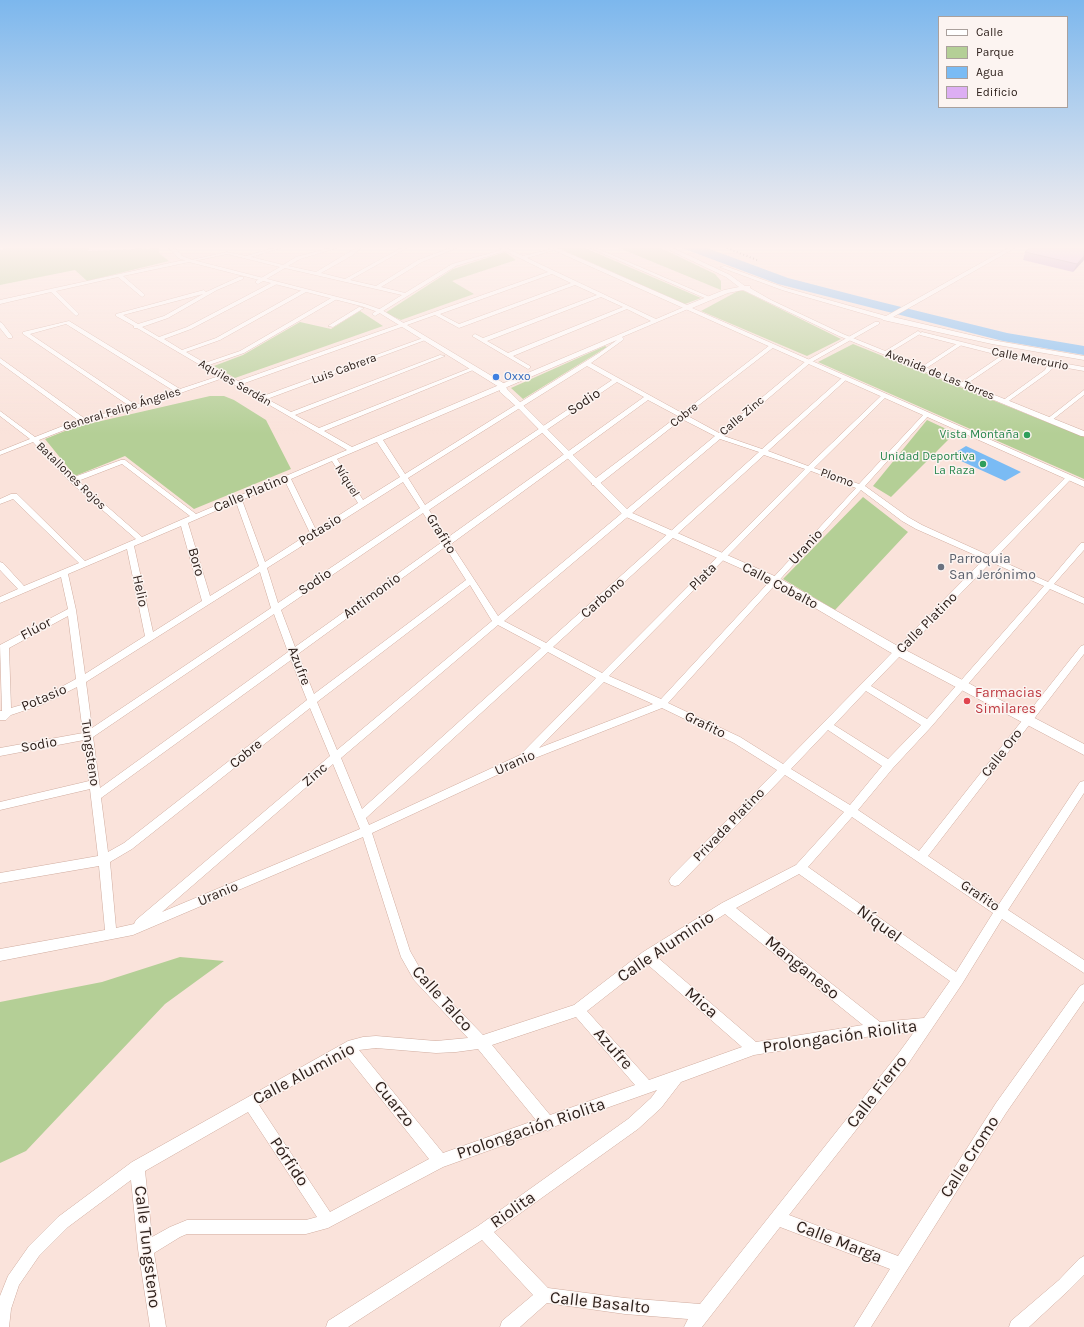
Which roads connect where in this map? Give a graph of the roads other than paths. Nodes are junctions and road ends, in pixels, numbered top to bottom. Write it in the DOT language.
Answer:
graph roads {
  1 [pos="72,310"];
  2 [pos="137,310"];
  3 [pos="178,310"];
  4 [pos="223,310"];
  5 [pos="270,310"];
  6 [pos="315,310"];
  7 [pos="358,310"];
  8 [pos="366,310"];
  9 [pos="367,310"];
  10 [pos="382,310"];
  11 [pos="444,310"];
  12 [pos="503,310"];
  13 [pos="561,310"];
  14 [pos="621,310"];
  15 [pos="634,310"];
  16 [pos="681,310"];
  17 [pos="690,310"];
  18 [pos="791,310"];
  19 [pos="833,310"];
  20 [pos="863,310"];
  21 [pos="902,310"];
  22 [pos="377,313"];
  23 [pos="435,313"];
  24 [pos="76,314"];
  25 [pos="889,317"];
  26 [pos="656,320"];
  27 [pos="877,323"];
  28 [pos="0,324"];
  29 [pos="331,326"];
  30 [pos="399,326"];
  31 [pos="136,327"];
  32 [pos="920,330"];
  33 [pos="626,334"];
  34 [pos="475,336"];
  35 [pos="10,337"];
  36 [pos="849,338"];
  37 [pos="158,339"];
  38 [pos="422,340"];
  39 [pos="483,340"];
  40 [pos="960,344"];
  41 [pos="1003,344"];
  42 [pos="772,346"];
  43 [pos="181,352"];
  44 [pos="885,353"];
  45 [pos="509,355"];
  46 [pos="1006,355"];
  47 [pos="442,356"];
  48 [pos="1084,358"];
  49 [pos="0,360"];
  50 [pos="808,362"];
  51 [pos="586,363"];
  52 [pos="1051,363"];
  53 [pos="204,365"];
  54 [pos="528,367"];
  55 [pos="475,368"];
  56 [pos="923,368"];
  57 [pos="1084,369"];
  58 [pos="467,371"];
  59 [pos="223,376"];
  60 [pos="844,378"];
  61 [pos="616,380"];
  62 [pos="236,384"];
  63 [pos="963,384"];
  64 [pos="500,389"];
  65 [pos="180,392"];
  66 [pos="1084,392"];
  67 [pos="885,395"];
  68 [pos="648,397"];
  69 [pos="263,398"];
  70 [pos="1004,402"];
  71 [pos="520,405"];
  72 [pos="135,407"];
  73 [pos="0,413"];
  74 [pos="291,414"];
  75 [pos="927,414"];
  76 [pos="683,416"];
  77 [pos="83,420"];
  78 [pos="1049,420"];
  79 [pos="543,430"];
  80 [pos="320,431"];
  81 [pos="1084,434"];
  82 [pos="719,436"];
  83 [pos="34,439"];
  84 [pos="379,439"];
  85 [pos="352,450"];
  86 [pos="763,452"];
  87 [pos="0,453"];
  88 [pos="568,455"];
  89 [pos="333,458"];
  90 [pos="810,468"];
  91 [pos="287,477"];
  92 [pos="405,477"];
  93 [pos="1069,477"];
  94 [pos="73,480"];
  95 [pos="595,483"];
  96 [pos="1084,484"];
  97 [pos="861,487"];
  98 [pos="238,498"];
  99 [pos="0,502"];
  100 [pos="362,504"];
  101 [pos="424,508"];
  102 [pos="627,514"];
  103 [pos="195,517"];
  104 [pos="184,522"];
  105 [pos="314,534"];
  106 [pos="672,534"];
  107 [pos="141,540"];
  108 [pos="446,542"];
  109 [pos="130,545"];
  110 [pos="1084,545"];
  111 [pos="723,557"];
  112 [pos="991,558"];
  113 [pos="84,564"];
  114 [pos="0,565"];
  115 [pos="263,566"];
  116 [pos="64,573"];
  117 [pos="775,580"];
  118 [pos="470,581"];
  119 [pos="1049,585"];
  120 [pos="23,590"];
  121 [pos="0,600"];
  122 [pos="1084,600"];
  123 [pos="207,602"];
  124 [pos="276,608"];
  125 [pos="72,610"];
  126 [pos="497,621"];
  127 [pos="150,638"];
  128 [pos="2,648"];
  129 [pos="1084,648"];
  130 [pos="547,649"];
  131 [pos="900,651"];
  132 [pos="294,653"];
  133 [pos="602,677"];
  134 [pos="82,681"];
  135 [pos="961,685"];
  136 [pos="864,686"];
  137 [pos="312,701"];
  138 [pos="661,705"];
  139 [pos="2,716"];
  140 [pos="1028,721"];
  141 [pos="928,724"];
  142 [pos="827,725"];
  143 [pos="87,736"];
  144 [pos="1084,750"];
  145 [pos="0,752"];
  146 [pos="335,757"];
  147 [pos="521,759"];
  148 [pos="889,765"];
  149 [pos="784,768"];
  150 [pos="94,784"];
  151 [pos="1084,785"];
  152 [pos="96,796"];
  153 [pos="0,806"];
  154 [pos="851,811"];
  155 [pos="360,817"];
  156 [pos="366,831"];
  157 [pos="921,857"];
  158 [pos="104,860"];
  159 [pos="800,868"];
  160 [pos="0,878"];
  161 [pos="675,881"];
  162 [pos="726,907"];
  163 [pos="1001,910"];
  164 [pos="134,930"];
  165 [pos="111,935"];
  166 [pos="0,955"];
  167 [pos="647,956"];
  168 [pos="1084,967"];
  169 [pos="958,980"];
  170 [pos="1084,990"];
  171 [pos="578,1010"];
  172 [pos="928,1024"];
  173 [pos="878,1029"];
  174 [pos="482,1042"];
  175 [pos="348,1048"];
  176 [pos="754,1050"];
  177 [pos="677,1076"];
  178 [pos="648,1088"];
  179 [pos="250,1103"];
  180 [pos="548,1124"];
  181 [pos="440,1161"];
  182 [pos="138,1167"];
  183 [pos="777,1218"];
  184 [pos="328,1221"];
  185 [pos="483,1231"];
  186 [pos="146,1249"];
  187 [pos="1084,1264"];
  188 [pos="901,1265"];
  189 [pos="544,1295"];
  190 [pos="703,1312"];
  191 [pos="2,1327"];
  192 [pos="158,1327"];
  193 [pos="334,1327"];
  194 [pos="508,1327"];
  195 [pos="692,1327"];
  196 [pos="862,1327"];
  197 [pos="1017,1327"];
  1 -- 24 [label="street"];
  2 -- 31 [label="street, Aquiles Serdán"];
  3 -- 31 [label="street"];
  4 -- 37 [label="street"];
  5 -- 43 [label="street"];
  6 -- 53 [label="street"];
  7 -- 29 [label="street"];
  8 -- 22 [label="street"];
  9 -- 22 [label="street"];
  10 -- 22 [label="street"];
  11 -- 23 [label="street"];
  12 -- 23 [label="street"];
  13 -- 39 [label="street"];
  14 -- 45 [label="street"];
  15 -- 26 [label="street"];
  16 -- 26 [label="street, Calle Platino"];
  17 -- 42 [label="street"];
  18 -- 36 [label="street, Avenida de Las Torres"];
  19 -- 27 [label="street, Calle Mercurio"];
  20 -- 25 [label="street"];
  21 -- 25 [label="street, Calle Zinc"];
  22 -- 30 [label="street"];
  23 -- 30 [label="street"];
  25 -- 27 [label="street, Calle Zinc"];
  25 -- 32 [label="street"];
  26 -- 33 [label="street, Calle Platino"];
  27 -- 32 [label="street, Calle Mercurio"];
  27 -- 36 [label="street, Calle Zinc"];
  28 -- 35 [label="street"];
  30 -- 38 [label="street"];
  30 -- 62 [label="street"];
  31 -- 37 [label="street, Aquiles Serdán"];
  32 -- 40 [label="street, Calle Mercurio"];
  32 -- 41 [label="street"];
  32 -- 44 [label="street"];
  33 -- 51 [label="street, Potasio"];
  33 -- 64 [label="street, Calle Platino"];
  34 -- 39 [label="street"];
  36 -- 44 [label="street, Avenida de Las Torres"];
  36 -- 50 [label="street, Calle Zinc"];
  37 -- 43 [label="street, Aquiles Serdán"];
  38 -- 47 [label="street"];
  38 -- 55 [label="street"];
  38 -- 69 [label="street, Luis Cabrera"];
  39 -- 45 [label="street"];
  40 -- 46 [label="street, Calle Mercurio"];
  40 -- 56 [label="street"];
  41 -- 48 [label="street"];
  41 -- 52 [label="street"];
  42 -- 50 [label="street"];
  42 -- 76 [label="street, Cobre"];
  43 -- 53 [label="street, Aquiles Serdán"];
  44 -- 56 [label="street, Avenida de Las Torres"];
  45 -- 54 [label="street"];
  46 -- 52 [label="street, Calle Mercurio"];
  46 -- 63 [label="street"];
  47 -- 58 [label="street"];
  47 -- 74 [label="street"];
  49 -- 77 [label="street"];
  50 -- 60 [label="street"];
  50 -- 82 [label="street, Calle Zinc"];
  51 -- 61 [label="street, Plomo"];
  51 -- 71 [label="street, Potasio"];
  52 -- 57 [label="street, Calle Mercurio"];
  52 -- 70 [label="street"];
  53 -- 59 [label="street, Aquiles Serdán"];
  55 -- 58 [label="street"];
  55 -- 64 [label="street"];
  56 -- 63 [label="street, Avenida de Las Torres"];
  58 -- 64 [label="street"];
  58 -- 80 [label="street"];
  59 -- 62 [label="street, Aquiles Serdán"];
  59 -- 65 [label="street, General Felipe Ángeles"];
  60 -- 67 [label="street"];
  60 -- 86 [label="street, Carbono"];
  61 -- 68 [label="street, Plomo"];
  61 -- 79 [label="street, Sodio"];
  62 -- 69 [label="street, Aquiles Serdán"];
  63 -- 70 [label="street, Avenida de Las Torres"];
  64 -- 71 [label="street, Calle Cobalto"];
  64 -- 84 [label="street, Calle Platino"];
  65 -- 72 [label="street, General Felipe Ángeles"];
  65 -- 72 [label="street"];
  66 -- 78 [label="street"];
  67 -- 75 [label="street"];
  67 -- 90 [label="street, Plata"];
  68 -- 76 [label="street, Plomo"];
  68 -- 88 [label="street, Antimonio"];
  69 -- 74 [label="street, Aquiles Serdán"];
  70 -- 78 [label="street, Avenida de Las Torres"];
  71 -- 79 [label="street, Calle Cobalto"];
  71 -- 92 [label="street, Potasio"];
  72 -- 77 [label="street, General Felipe Ángeles"];
  73 -- 83 [label="street, Batallones Rojos"];
  74 -- 80 [label="street, Aquiles Serdán"];
  75 -- 93 [label="street"];
  75 -- 97 [label="street, Uranio"];
  76 -- 82 [label="street, Plomo"];
  76 -- 95 [label="street, Cobre"];
  77 -- 83 [label="street, General Felipe Ángeles"];
  78 -- 81 [label="street, Avenida de Las Torres"];
  79 -- 88 [label="street, Calle Cobalto"];
  79 -- 101 [label="street, Sodio"];
  80 -- 85 [label="street, Aquiles Serdán"];
  82 -- 86 [label="street, Plomo"];
  82 -- 102 [label="street, Calle Zinc"];
  83 -- 87 [label="street, General Felipe Ángeles"];
  83 -- 94 [label="street, Batallones Rojos"];
  84 -- 85 [label="street, Calle Platino"];
  84 -- 92 [label="street, Grafito"];
  85 -- 89 [label="street, Calle Platino"];
  86 -- 90 [label="street, Plomo"];
  86 -- 106 [label="street, Carbono"];
  88 -- 95 [label="street, Calle Cobalto"];
  88 -- 108 [label="street, Antimonio"];
  89 -- 91 [label="street, Calle Platino"];
  89 -- 100 [label="street, Níquel"];
  90 -- 97 [label="street, Plomo"];
  90 -- 111 [label="street, Plata"];
  91 -- 98 [label="street, Calle Platino"];
  91 -- 105 [label="street"];
  92 -- 100 [label="street, Potasio"];
  92 -- 101 [label="street, Grafito"];
  93 -- 96 [label="street"];
  93 -- 112 [label="street, Calle Platino"];
  94 -- 103 [label="street"];
  94 -- 107 [label="street, Batallones Rojos"];
  95 -- 102 [label="street, Calle Cobalto"];
  97 -- 112 [label="street, Plomo"];
  97 -- 117 [label="street, Uranio"];
  98 -- 103 [label="street, Calle Platino"];
  98 -- 115 [label="street, Azufre"];
  99 -- 113 [label="street"];
  100 -- 105 [label="street, Potasio"];
  101 -- 108 [label="street, Grafito"];
  101 -- 124 [label="street, Sodio"];
  102 -- 106 [label="street, Calle Cobalto"];
  102 -- 126 [label="street, Calle Zinc"];
  103 -- 104 [label="street, Calle Platino"];
  104 -- 107 [label="street, Calle Platino"];
  104 -- 123 [label="street, Boro"];
  105 -- 115 [label="street, Potasio"];
  106 -- 111 [label="street, Calle Cobalto"];
  106 -- 130 [label="street, Carbono"];
  107 -- 109 [label="street, Calle Platino"];
  108 -- 118 [label="street, Grafito"];
  108 -- 132 [label="street, Antimonio"];
  109 -- 113 [label="street, Calle Platino"];
  109 -- 127 [label="street, Helio"];
  110 -- 119 [label="street, Calle Aluminio"];
  111 -- 117 [label="street, Calle Cobalto"];
  111 -- 133 [label="street, Plata"];
  112 -- 119 [label="street, Plomo"];
  112 -- 131 [label="street, Calle Platino"];
  113 -- 116 [label="street, Calle Platino"];
  114 -- 120 [label="street"];
  115 -- 123 [label="street, Potasio"];
  115 -- 124 [label="street, Azufre"];
  116 -- 120 [label="street, Calle Platino"];
  116 -- 125 [label="street, Tungsteno"];
  117 -- 131 [label="street, Calle Cobalto"];
  117 -- 138 [label="street, Uranio"];
  118 -- 126 [label="street, Grafito"];
  118 -- 137 [label="street, Cobre"];
  119 -- 122 [label="street, Plomo"];
  119 -- 135 [label="street, Calle Aluminio"];
  120 -- 121 [label="street, Calle Platino"];
  123 -- 127 [label="street, Potasio"];
  124 -- 132 [label="street, Azufre"];
  124 -- 143 [label="street, Sodio"];
  125 -- 128 [label="street, Flúor"];
  125 -- 134 [label="street, Tungsteno"];
  126 -- 130 [label="street, Grafito"];
  126 -- 146 [label="street, Zinc"];
  127 -- 134 [label="street, Potasio"];
  128 -- 139 [label="street"];
  129 -- 140 [label="street, Calle Oro"];
  130 -- 133 [label="street, Grafito"];
  130 -- 155 [label="street, Carbono"];
  131 -- 135 [label="street, Calle Cobalto"];
  131 -- 136 [label="street, Calle Platino"];
  132 -- 137 [label="street, Azufre"];
  132 -- 152 [label="street, Antimonio"];
  133 -- 138 [label="street, Grafito"];
  133 -- 147 [label="street, Plata"];
  134 -- 139 [label="street, Potasio"];
  134 -- 143 [label="street, Tungsteno"];
  135 -- 140 [label="street, Calle Cobalto"];
  135 -- 141 [label="street, Calle Aluminio"];
  136 -- 141 [label="street"];
  136 -- 142 [label="street, Calle Platino"];
  137 -- 146 [label="street, Azufre"];
  137 -- 158 [label="street, Cobre"];
  138 -- 147 [label="street, Uranio"];
  138 -- 149 [label="street, Grafito"];
  140 -- 144 [label="street, Calle Cobalto"];
  140 -- 157 [label="street, Calle Oro"];
  141 -- 148 [label="street, Calle Aluminio"];
  142 -- 148 [label="street"];
  142 -- 149 [label="street, Calle Platino"];
  143 -- 145 [label="street, Sodio"];
  143 -- 150 [label="street, Tungsteno"];
  146 -- 155 [label="street, Azufre"];
  146 -- 164 [label="street, Zinc"];
  147 -- 156 [label="street, Uranio"];
  148 -- 154 [label="street, Calle Aluminio"];
  149 -- 154 [label="street, Grafito"];
  149 -- 161 [label="street, Privada Platino"];
  150 -- 152 [label="street, Tungsteno"];
  150 -- 153 [label="street"];
  151 -- 163 [label="street, Calle Fierro"];
  152 -- 158 [label="street, Tungsteno"];
  154 -- 157 [label="street, Grafito"];
  154 -- 159 [label="street, Calle Aluminio"];
  155 -- 156 [label="street, Azufre"];
  156 -- 164 [label="street, Uranio"];
  156 -- 174 [label="street, Calle Talco"];
  157 -- 163 [label="street, Grafito"];
  158 -- 160 [label="street, Cobre"];
  158 -- 165 [label="street, Tungsteno"];
  159 -- 162 [label="street, Calle Aluminio"];
  159 -- 169 [label="street, Níquel"];
  162 -- 167 [label="street, Calle Aluminio"];
  162 -- 173 [label="street, Manganeso"];
  163 -- 168 [label="street, Grafito"];
  163 -- 169 [label="street, Calle Fierro"];
  164 -- 165 [label="street, Uranio"];
  165 -- 166 [label="street, Uranio"];
  167 -- 171 [label="street, Calle Aluminio"];
  167 -- 176 [label="street, Mica"];
  169 -- 172 [label="street, Calle Fierro"];
  170 -- 188 [label="street, Calle Cromo"];
  171 -- 174 [label="street, Calle Aluminio"];
  171 -- 178 [label="street, Azufre"];
  172 -- 173 [label="street, Prolongación Riolita"];
  172 -- 183 [label="street, Calle Fierro"];
  173 -- 176 [label="street, Prolongación Riolita"];
  174 -- 175 [label="street, Calle Aluminio"];
  174 -- 180 [label="street, Calle Talco"];
  175 -- 179 [label="street, Calle Aluminio"];
  175 -- 181 [label="street, Cuarzo"];
  176 -- 177 [label="street, Prolongación Riolita"];
  177 -- 178 [label="street, Prolongación Riolita"];
  177 -- 185 [label="street, Riolita"];
  178 -- 180 [label="street, Prolongación Riolita"];
  179 -- 182 [label="street, Calle Aluminio"];
  179 -- 184 [label="street, Pórfido"];
  180 -- 181 [label="street, Prolongación Riolita"];
  181 -- 184 [label="street, Prolongación Riolita"];
  182 -- 186 [label="street, Calle Tungsteno"];
  182 -- 191 [label="street, Calle Aluminio"];
  183 -- 188 [label="street, Calle Marga"];
  183 -- 190 [label="street, Calle Fierro"];
  184 -- 186 [label="street, Prolongación Riolita"];
  185 -- 189 [label="street"];
  185 -- 193 [label="street, Riolita"];
  186 -- 192 [label="street, Calle Tungsteno"];
  187 -- 197 [label="street"];
  188 -- 196 [label="street, Calle Cromo"];
  189 -- 190 [label="street, Calle Basalto"];
  189 -- 194 [label="street, Calle Basalto"];
  190 -- 195 [label="street, Calle Fierro"];
}
